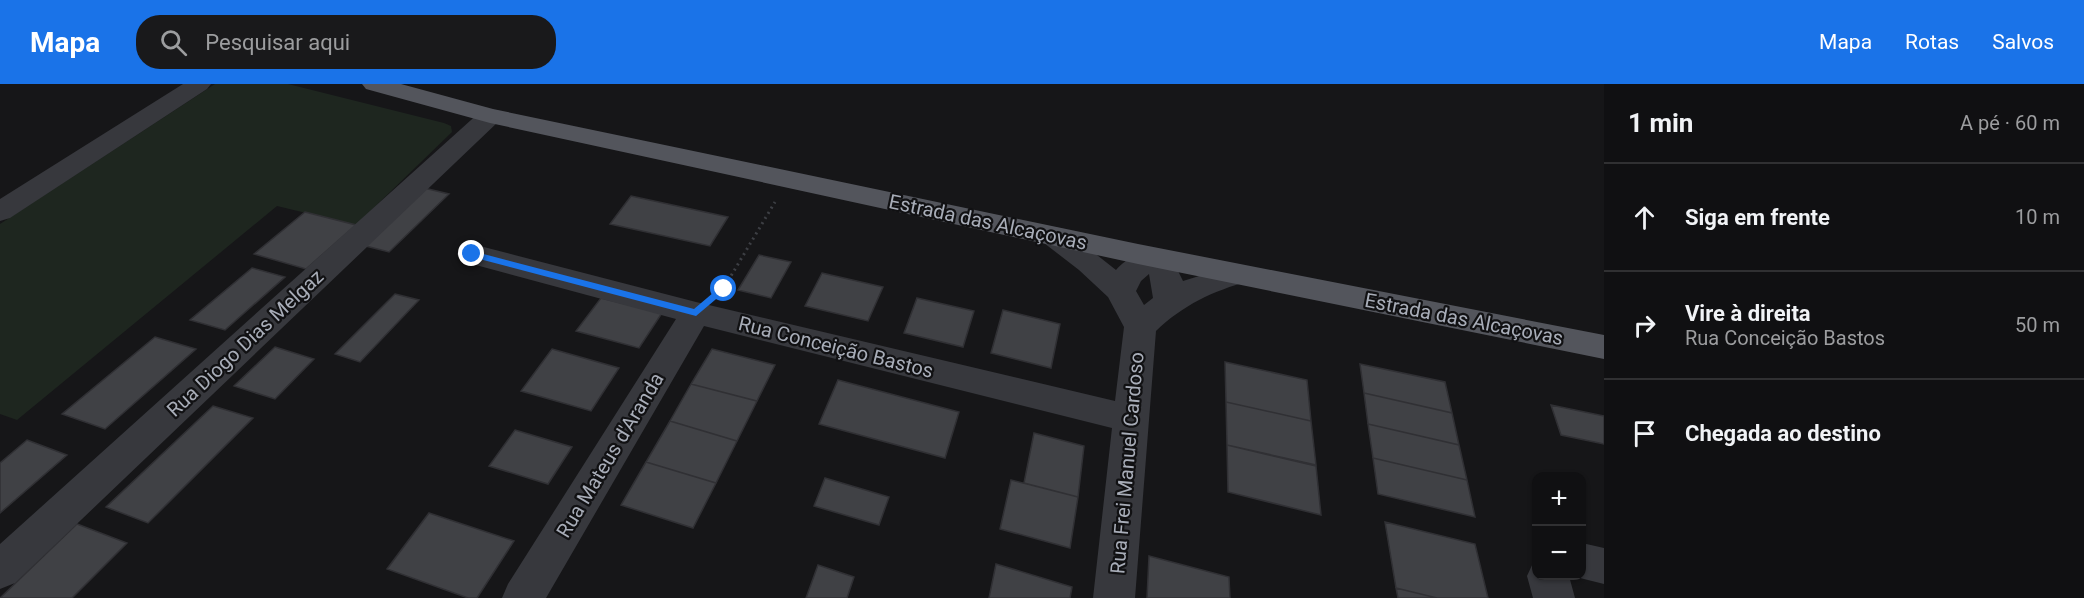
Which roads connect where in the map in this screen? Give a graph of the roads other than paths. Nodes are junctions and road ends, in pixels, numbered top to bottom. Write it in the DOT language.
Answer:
graph roads {
  1 [pos="199,84"];
  2 [pos="374,84"];
  3 [pos="490,116"];
  4 [pos="0,212"];
  5 [pos="1054,236"];
  6 [pos="472,254"];
  7 [pos="1157,258"];
  8 [pos="1238,274"];
  9 [pos="1120,291"];
  10 [pos="1169,302"];
  11 [pos="696,313"];
  12 [pos="1140,327"];
  13 [pos="1604,347"];
  14 [pos="1131,419"];
  15 [pos="1586,562"];
  16 [pos="1604,566"];
  17 [pos="0,570"];
  18 [pos="1549,580"];
  19 [pos="523,598"];
  20 [pos="1114,598"];
  21 [pos="1554,598"];
  1 -- 4 [label="street"];
  2 -- 3 [label="main road, Estrada das Alcaçovas"];
  3 -- 5 [label="main road, Estrada das Alcaçovas"];
  3 -- 17 [label="street, Rua Diogo Dias Melgaz"];
  5 -- 7 [label="main road, Estrada das Alcaçovas"];
  5 -- 9 [label="street"];
  6 -- 11 [label="street, Rua Conceição Bastos"];
  7 -- 8 [label="main road, Estrada das Alcaçovas"];
  7 -- 9 [label="street"];
  7 -- 10 [label="street"];
  8 -- 10 [label="street"];
  8 -- 13 [label="main road, Estrada das Alcaçovas"];
  9 -- 12 [label="street"];
  10 -- 12 [label="street"];
  11 -- 14 [label="street, Rua Conceição Bastos"];
  11 -- 19 [label="street, Rua Mateus d'Aranda"];
  12 -- 14 [label="street, Rua Frei Manuel Cardoso"];
  14 -- 20 [label="street, Rua Frei Manuel Cardoso"];
  15 -- 16 [label="street"];
  18 -- 21 [label="street"];
}
